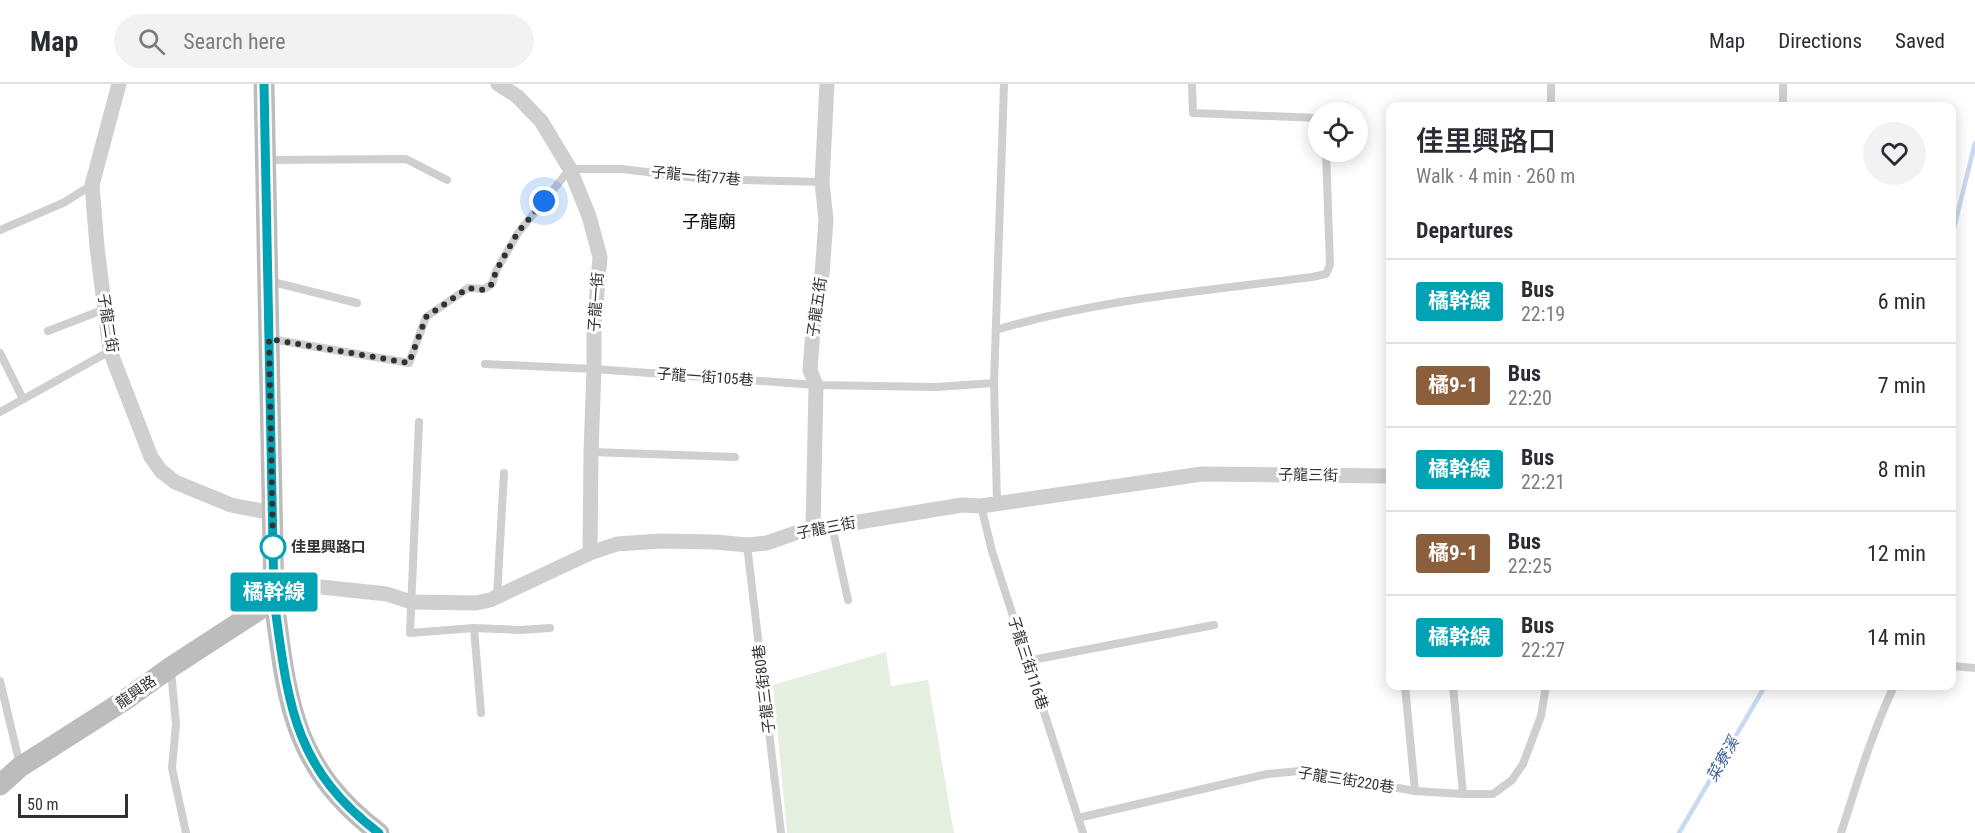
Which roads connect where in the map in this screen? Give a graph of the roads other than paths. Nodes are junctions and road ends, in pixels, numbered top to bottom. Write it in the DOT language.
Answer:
graph roads {
  1 [pos="119,84"];
  2 [pos="264,84"];
  3 [pos="498,84"];
  4 [pos="827,84"];
  5 [pos="1004,84"];
  6 [pos="1192,84"];
  7 [pos="1551,84"];
  8 [pos="1783,84"];
  9 [pos="1551,102"];
  10 [pos="1783,102"];
  11 [pos="1308,118"];
  12 [pos="265,160"];
  13 [pos="1326,162"];
  14 [pos="570,169"];
  15 [pos="447,180"];
  16 [pos="822,182"];
  17 [pos="92,185"];
  18 [pos="0,230"];
  19 [pos="268,281"];
  20 [pos="357,303"];
  21 [pos="105,309"];
  22 [pos="996,330"];
  23 [pos="48,331"];
  24 [pos="269,339"];
  25 [pos="110,351"];
  26 [pos="0,353"];
  27 [pos="485,363"];
  28 [pos="594,369"];
  29 [pos="993,382"];
  30 [pos="816,385"];
  31 [pos="23,399"];
  32 [pos="0,412"];
  33 [pos="419,422"];
  34 [pos="591,452"];
  35 [pos="735,458"];
  36 [pos="504,473"];
  37 [pos="1386,476"];
  38 [pos="997,502"];
  39 [pos="981,506"];
  40 [pos="273,513"];
  41 [pos="832,526"];
  42 [pos="813,529"];
  43 [pos="747,545"];
  44 [pos="590,553"];
  45 [pos="274,591"];
  46 [pos="497,596"];
  47 [pos="848,600"];
  48 [pos="411,602"];
  49 [pos="1214,625"];
  50 [pos="474,628"];
  51 [pos="550,628"];
  52 [pos="1027,661"];
  53 [pos="1956,666"];
  54 [pos="171,667"];
  55 [pos="1975,668"];
  56 [pos="0,681"];
  57 [pos="1406,690"];
  58 [pos="1453,690"];
  59 [pos="1545,690"];
  60 [pos="1892,690"];
  61 [pos="481,713"];
  62 [pos="20,767"];
  63 [pos="0,785"];
  64 [pos="1415,791"];
  65 [pos="1463,795"];
  66 [pos="1078,818"];
  67 [pos="186,833"];
  68 [pos="379,833"];
  69 [pos="781,833"];
  70 [pos="1083,833"];
  71 [pos="1840,833"];
  1 -- 17 [label="street, 子龍二街"];
  2 -- 12 [label="main road"];
  3 -- 14 [label="street, 子龍一街"];
  4 -- 16 [label="street, 子龍五街"];
  5 -- 22 [label="lane"];
  6 -- 11 [label="lane"];
  7 -- 9 [label="lane"];
  8 -- 10 [label="lane"];
  12 -- 15 [label="lane"];
  12 -- 19 [label="main road"];
  13 -- 22 [label="lane"];
  14 -- 16 [label="lane, 子龍一街77巷"];
  14 -- 24 [label="lane"];
  14 -- 28 [label="street, 子龍一街"];
  16 -- 30 [label="street, 子龍五街"];
  17 -- 18 [label="lane"];
  17 -- 21 [label="street, 子龍二街"];
  19 -- 20 [label="lane"];
  19 -- 24 [label="main road"];
  21 -- 23 [label="lane"];
  21 -- 25 [label="street, 子龍二街"];
  22 -- 29 [label="lane"];
  24 -- 40 [label="main road"];
  25 -- 31 [label="lane"];
  25 -- 40 [label="street, 子龍二街"];
  26 -- 31 [label="lane"];
  27 -- 28 [label="lane, 子龍一街105巷"];
  28 -- 30 [label="lane, 子龍一街105巷"];
  28 -- 34 [label="street, 子龍一街"];
  29 -- 30 [label="lane, 子龍一街105巷"];
  29 -- 38 [label="lane"];
  30 -- 42 [label="street, 子龍五街"];
  31 -- 32 [label="lane"];
  33 -- 48 [label="lane"];
  34 -- 35 [label="lane"];
  34 -- 44 [label="street, 子龍一街"];
  36 -- 46 [label="lane"];
  37 -- 38 [label="street, 子龍三街"];
  38 -- 39 [label="street, 子龍三街"];
  39 -- 41 [label="street, 子龍三街"];
  39 -- 52 [label="lane, 子龍三街116巷"];
  40 -- 45 [label="main road"];
  41 -- 42 [label="street, 子龍三街"];
  41 -- 47 [label="lane"];
  42 -- 43 [label="street, 子龍三街"];
  43 -- 44 [label="street, 子龍三街"];
  43 -- 69 [label="lane, 子龍三街80巷"];
  44 -- 46 [label="street, 子龍三街"];
  45 -- 48 [label="street, 子龍三街"];
  45 -- 54 [label="main road, 龍興路"];
  45 -- 68 [label="main road"];
  46 -- 48 [label="street, 子龍三街"];
  48 -- 50 [label="lane"];
  49 -- 52 [label="lane"];
  50 -- 51 [label="lane"];
  50 -- 61 [label="lane"];
  52 -- 66 [label="lane, 子龍三街116巷"];
  53 -- 55 [label="lane"];
  54 -- 62 [label="main road, 龍興路"];
  54 -- 67 [label="lane"];
  56 -- 62 [label="lane"];
  57 -- 64 [label="lane"];
  58 -- 65 [label="lane"];
  59 -- 65 [label="lane, 子龍三街220巷"];
  60 -- 71 [label="lane"];
  62 -- 63 [label="main road, 龍興路"];
  64 -- 65 [label="lane, 子龍三街220巷"];
  64 -- 66 [label="lane, 子龍三街220巷"];
  66 -- 70 [label="lane, 子龍三街116巷"];
}
